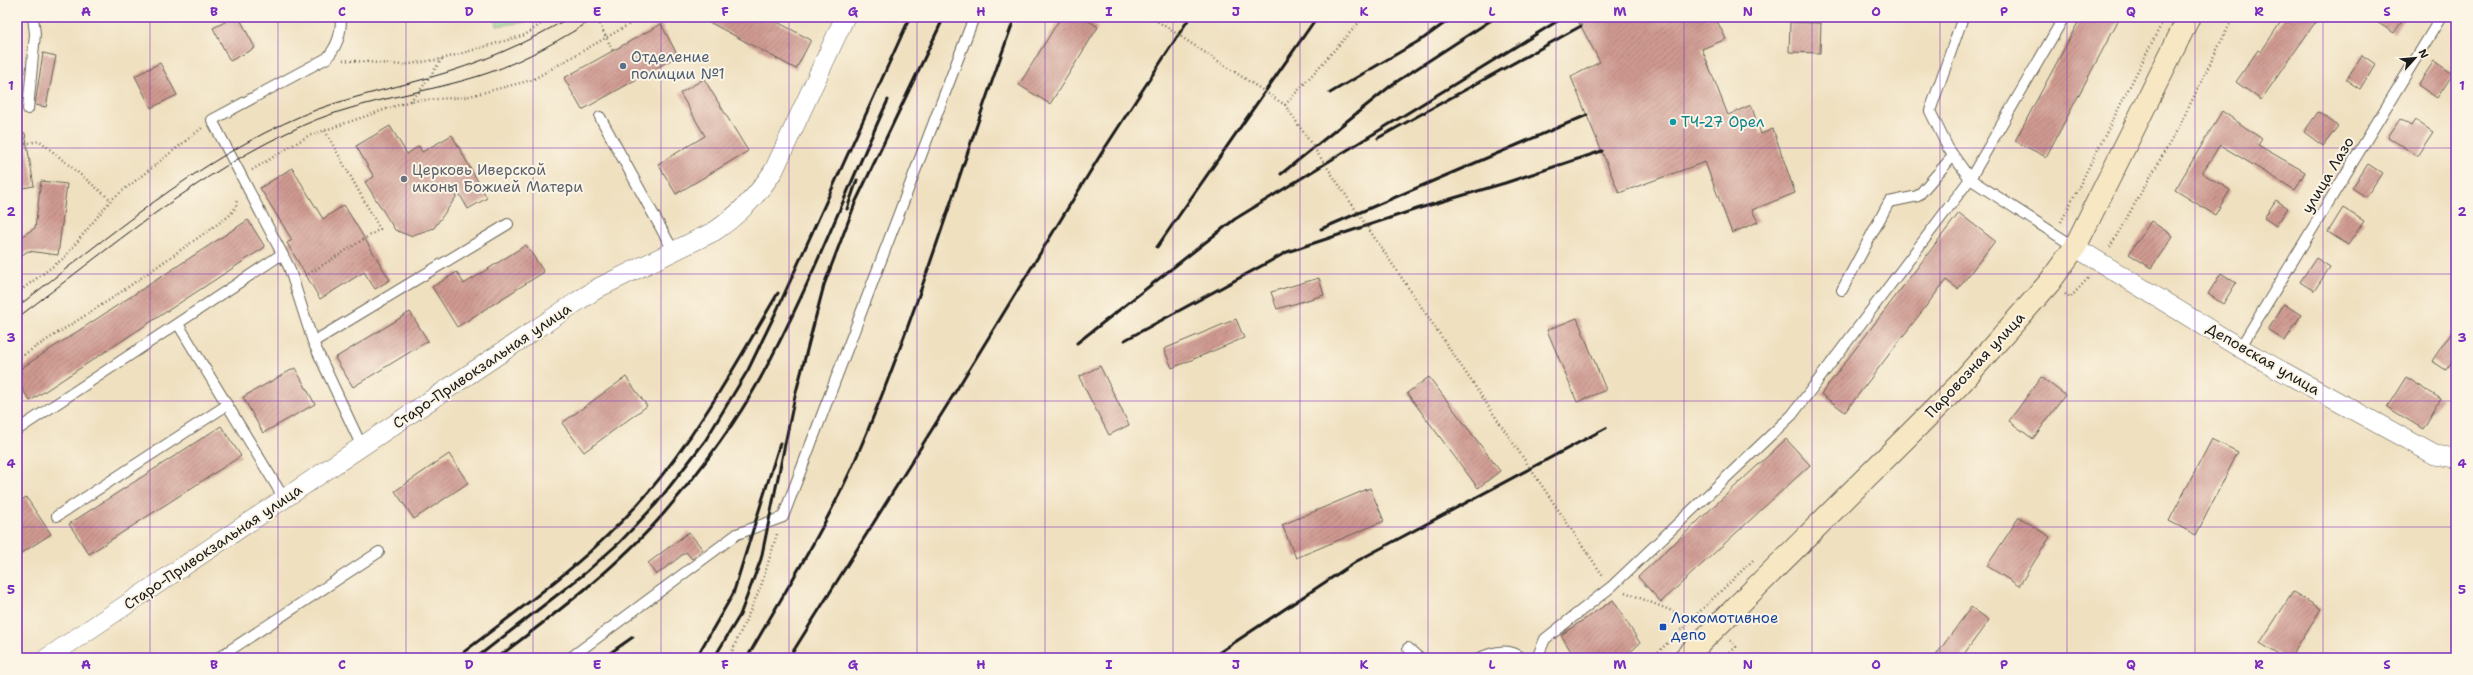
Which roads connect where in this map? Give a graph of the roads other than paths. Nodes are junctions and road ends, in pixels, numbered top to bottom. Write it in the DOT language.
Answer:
graph roads {
  1 [pos="33,17"];
  2 [pos="341,17"];
  3 [pos="845,17"];
  4 [pos="974,17"];
  5 [pos="1963,17"];
  6 [pos="2064,17"];
  7 [pos="2189,17"];
  8 [pos="2441,17"];
  9 [pos="28,109"];
  10 [pos="600,117"];
  11 [pos="1953,156"];
  12 [pos="1970,179"];
  13 [pos="508,224"];
  14 [pos="2076,247"];
  15 [pos="674,252"];
  16 [pos="282,254"];
  17 [pos="1842,290"];
  18 [pos="178,324"];
  19 [pos="313,342"];
  20 [pos="2240,348"];
  21 [pos="227,405"];
  22 [pos="17,430"];
  23 [pos="362,447"];
  24 [pos="2456,458"];
  25 [pos="285,500"];
  26 [pos="57,516"];
  27 [pos="379,552"];
  28 [pos="1408,648"];
  29 [pos="47,658"];
  30 [pos="218,658"];
  31 [pos="570,658"];
  32 [pos="1419,658"];
  33 [pos="1479,658"];
  34 [pos="1522,658"];
  35 [pos="1537,658"];
  36 [pos="1685,658"];
  1 -- 9 [label="lane"];
  2 -- 16 [label="lane"];
  3 -- 15 [label="street, Старо-Привокзальная улица"];
  4 -- 31 [label="lane"];
  5 -- 11 [label="lane"];
  6 -- 12 [label="lane"];
  7 -- 14 [label="main road, Паровозная улица"];
  8 -- 20 [label="lane, улица Лазо"];
  10 -- 15 [label="lane"];
  11 -- 12 [label="lane"];
  11 -- 17 [label="lane"];
  12 -- 14 [label="lane"];
  12 -- 35 [label="lane"];
  13 -- 19 [label="lane"];
  14 -- 20 [label="street, Деповская улица"];
  14 -- 36 [label="main road, Паровозная улица"];
  15 -- 23 [label="street, Старо-Привокзальная улица"];
  16 -- 18 [label="lane"];
  16 -- 19 [label="lane"];
  18 -- 21 [label="lane"];
  18 -- 22 [label="lane"];
  19 -- 23 [label="lane"];
  20 -- 24 [label="street, Деповская улица"];
  21 -- 25 [label="lane"];
  21 -- 26 [label="lane"];
  23 -- 25 [label="street, Старо-Привокзальная улица"];
  25 -- 29 [label="street, Старо-Привокзальная улица"];
  27 -- 30 [label="lane"];
  28 -- 32 [label="lane"];
  33 -- 34 [label="lane"];
}
